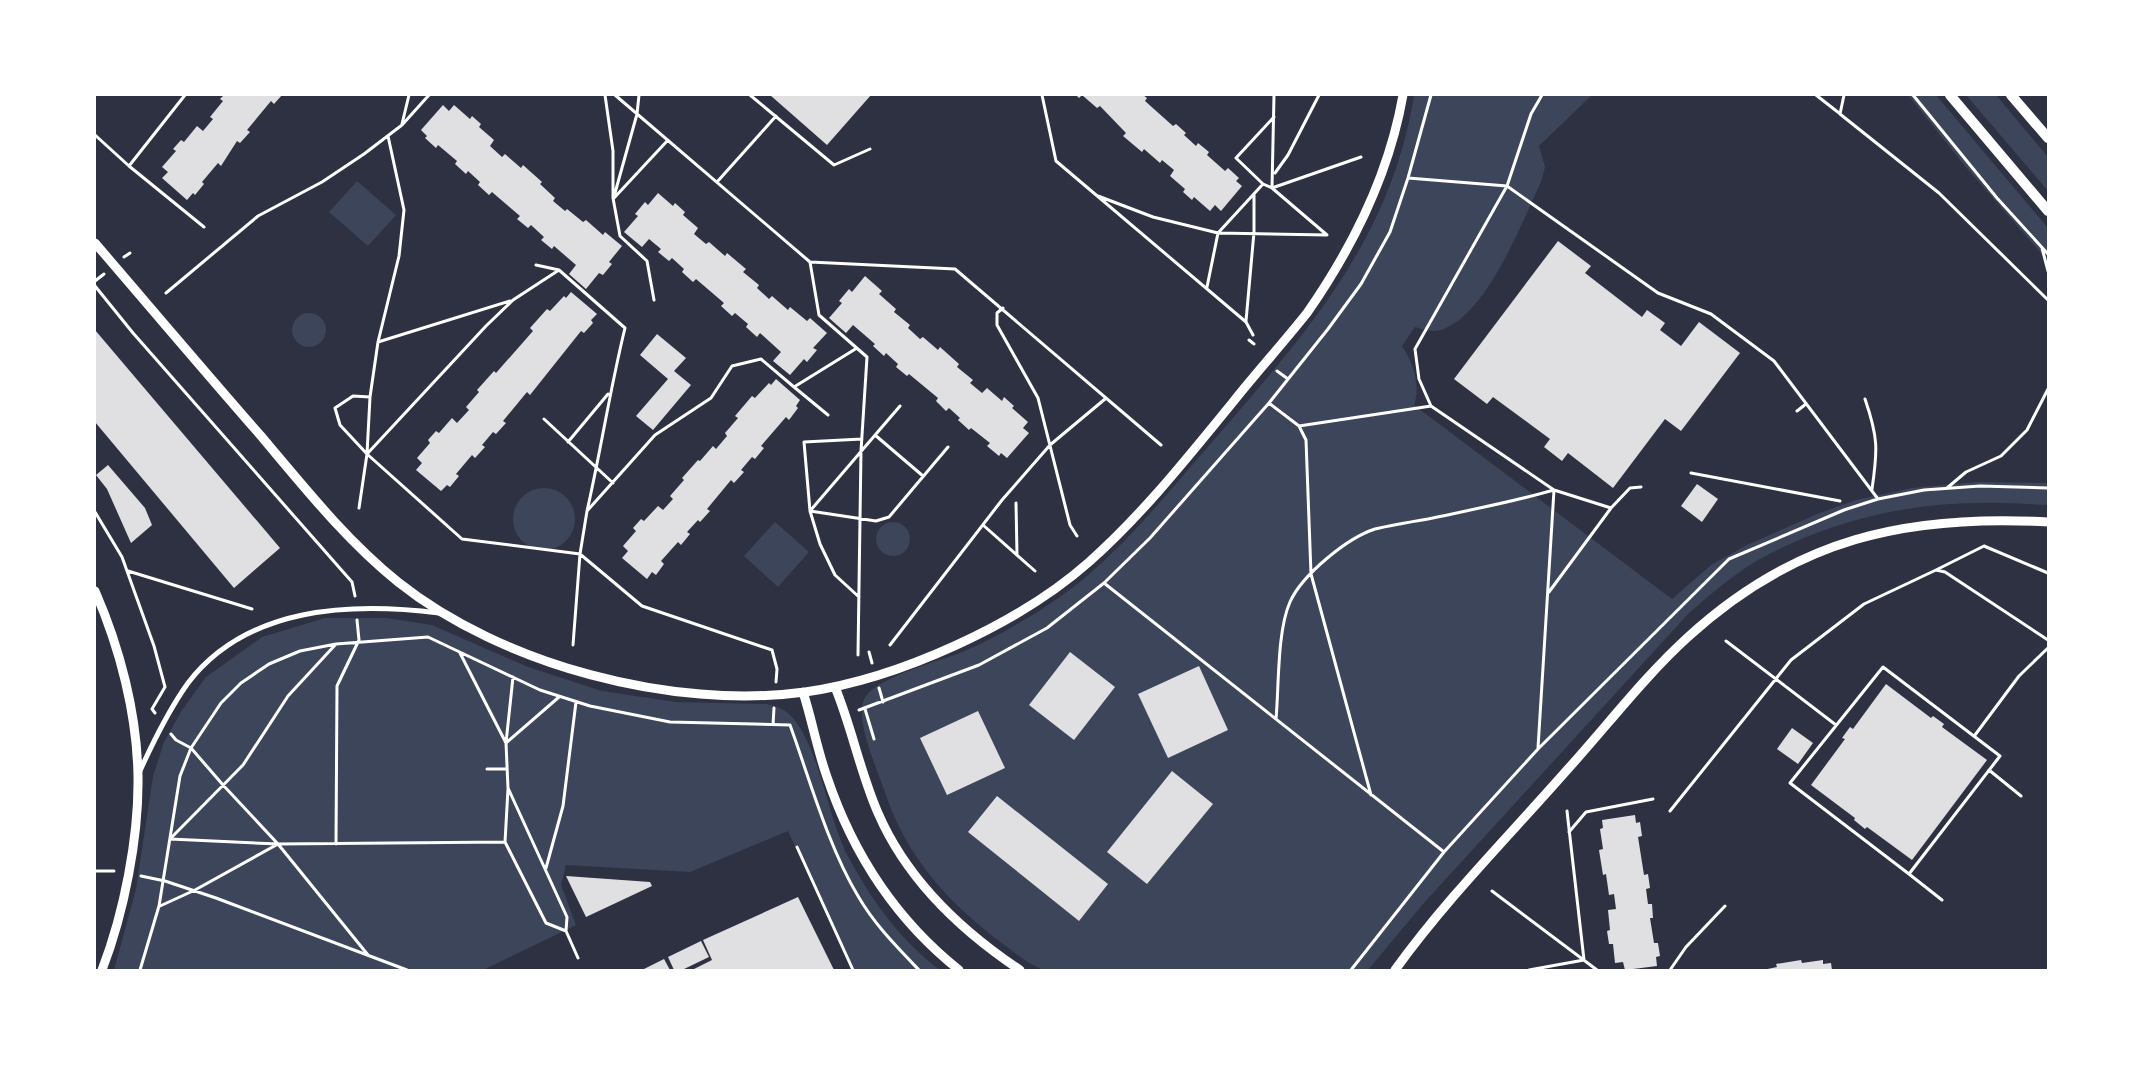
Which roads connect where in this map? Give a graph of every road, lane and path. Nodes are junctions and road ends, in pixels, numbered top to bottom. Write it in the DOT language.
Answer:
graph roads {
  1 [pos="185,95"];
  2 [pos="409,95"];
  3 [pos="429,95"];
  4 [pos="605,95"];
  5 [pos="615,95"];
  6 [pos="640,95"];
  7 [pos="750,95"];
  8 [pos="1042,95"];
  9 [pos="1274,95"];
  10 [pos="1319,95"];
  11 [pos="1403,95"];
  12 [pos="1542,95"];
  13 [pos="1816,95"];
  14 [pos="1844,95"];
  15 [pos="1913,95"];
  16 [pos="1950,95"];
  17 [pos="2011,95"];
  18 [pos="637,114"];
  19 [pos="1840,114"];
  20 [pos="776,116"];
  21 [pos="1274,116"];
  22 [pos="402,124"];
  23 [pos="95,135"];
  24 [pos="388,136"];
  25 [pos="2048,138"];
  26 [pos="668,140"];
  27 [pos="870,149"];
  28 [pos="1361,157"];
  29 [pos="129,166"];
  30 [pos="1274,174"];
  31 [pos="1408,178"];
  32 [pos="717,182"];
  33 [pos="1263,184"];
  34 [pos="1507,186"];
  35 [pos="1272,188"];
  36 [pos="1254,194"];
  37 [pos="1098,196"];
  38 [pos="613,198"];
  39 [pos="2048,211"];
  40 [pos="204,227"];
  41 [pos="1254,232"];
  42 [pos="1218,233"];
  43 [pos="95,243"];
  44 [pos="2042,247"];
  45 [pos="2048,254"];
  46 [pos="810,262"];
  47 [pos="536,265"];
  48 [pos="559,270"];
  49 [pos="2048,271"];
  50 [pos="95,286"];
  51 [pos="1206,287"];
  52 [pos="166,293"];
  53 [pos="513,300"];
  54 [pos="654,300"];
  55 [pos="2048,300"];
  56 [pos="1002,308"];
  57 [pos="1246,322"];
  58 [pos="1253,335"];
  59 [pos="1249,340"];
  60 [pos="378,342"];
  61 [pos="1254,344"];
  62 [pos="857,348"];
  63 [pos="1274,369"];
  64 [pos="1288,380"];
  65 [pos="794,386"];
  66 [pos="2048,389"];
  67 [pos="609,393"];
  68 [pos="370,397"];
  69 [pos="1104,399"];
  70 [pos="1865,399"];
  71 [pos="1269,403"];
  72 [pos="1806,404"];
  73 [pos="900,406"];
  74 [pos="1431,406"];
  75 [pos="1798,412"];
  76 [pos="828,415"];
  77 [pos="544,419"];
  78 [pos="1299,426"];
  79 [pos="875,435"];
  80 [pos="862,438"];
  81 [pos="568,442"];
  82 [pos="1050,444"];
  83 [pos="1160,445"];
  84 [pos="948,447"];
  85 [pos="861,451"];
  86 [pos="367,454"];
  87 [pos="597,467"];
  88 [pos="1691,473"];
  89 [pos="924,476"];
  90 [pos="613,483"];
  91 [pos="1641,487"];
  92 [pos="1946,488"];
  93 [pos="1554,490"];
  94 [pos="1872,490"];
  95 [pos="1878,499"];
  96 [pos="1840,501"];
  97 [pos="1016,503"];
  98 [pos="359,508"];
  99 [pos="1611,508"];
  100 [pos="587,511"];
  101 [pos="810,511"];
  102 [pos="861,520"];
  103 [pos="2048,522"];
  104 [pos="983,526"];
  105 [pos="1077,536"];
  106 [pos="580,554"];
  107 [pos="1017,554"];
  108 [pos="1936,570"];
  109 [pos="127,571"];
  110 [pos="1035,571"];
  111 [pos="2048,573"];
  112 [pos="1311,574"];
  113 [pos="1104,583"];
  114 [pos="95,592"];
  115 [pos="1548,593"];
  116 [pos="859,598"];
  117 [pos="356,608"];
  118 [pos="252,609"];
  119 [pos="442,613"];
  120 [pos="359,640"];
  121 [pos="2048,640"];
  122 [pos="1726,641"];
  123 [pos="336,644"];
  124 [pos="890,645"];
  125 [pos="573,646"];
  126 [pos="2048,648"];
  127 [pos="460,652"];
  128 [pos="858,655"];
  129 [pos="777,670"];
  130 [pos="513,677"];
  131 [pos="1775,677"];
  132 [pos="835,687"];
  133 [pos="803,692"];
  134 [pos="560,696"];
  135 [pos="576,702"];
  136 [pos="865,708"];
  137 [pos="1276,719"];
  138 [pos="1836,726"];
  139 [pos="1975,735"];
  140 [pos="874,739"];
  141 [pos="506,743"];
  142 [pos="1538,749"];
  143 [pos="487,768"];
  144 [pos="506,769"];
  145 [pos="1989,770"];
  146 [pos="138,776"];
  147 [pos="223,785"];
  148 [pos="508,788"];
  149 [pos="1372,795"];
  150 [pos="2021,796"];
  151 [pos="1653,799"];
  152 [pos="1567,811"];
  153 [pos="1670,811"];
  154 [pos="1569,832"];
  155 [pos="504,842"];
  156 [pos="278,844"];
  157 [pos="336,844"];
  158 [pos="797,847"];
  159 [pos="1444,852"];
  160 [pos="545,868"];
  161 [pos="95,871"];
  162 [pos="116,871"];
  163 [pos="1908,874"];
  164 [pos="138,876"];
  165 [pos="195,890"];
  166 [pos="1492,891"];
  167 [pos="1942,900"];
  168 [pos="159,906"];
  169 [pos="1725,906"];
  170 [pos="566,931"];
  171 [pos="368,955"];
  172 [pos="578,958"];
  173 [pos="1584,960"];
  174 [pos="102,970"];
  175 [pos="407,970"];
  176 [pos="853,970"];
  177 [pos="919,970"];
  178 [pos="959,970"];
  179 [pos="1020,970"];
  180 [pos="1395,970"];
  181 [pos="1529,970"];
  182 [pos="1597,970"];
  183 [pos="1670,970"];
  1 -- 29 [label="path"];
  2 -- 22 [label="path"];
  3 -- 22 [label="path"];
  4 -- 38 [label="path"];
  5 -- 18 [label="path"];
  6 -- 18 [label="path"];
  7 -- 20 [label="path"];
  8 -- 37 [label="path"];
  9 -- 21 [label="path"];
  10 -- 30 [label="path"];
  11 -- 132 [label="street"];
  12 -- 34 [label="path"];
  13 -- 19 [label="path"];
  14 -- 19 [label="path"];
  15 -- 44 [label="path"];
  16 -- 39 [label="main road"];
  17 -- 25 [label="main road"];
  18 -- 26 [label="path"];
  18 -- 38 [label="path"];
  19 -- 55 [label="path"];
  20 -- 27 [label="path"];
  20 -- 32 [label="path"];
  21 -- 30 [label="path"];
  21 -- 33 [label="path"];
  22 -- 24 [label="path"];
  23 -- 29 [label="path"];
  24 -- 52 [label="path"];
  24 -- 60 [label="path"];
  26 -- 32 [label="path"];
  26 -- 38 [label="path"];
  28 -- 35 [label="path"];
  29 -- 40 [label="path"];
  30 -- 35 [label="path"];
  31 -- 34 [label="path"];
  32 -- 46 [label="path"];
  33 -- 35 [label="path"];
  33 -- 36 [label="path"];
  34 -- 72 [label="path"];
  34 -- 74 [label="path"];
  35 -- 41 [label="path"];
  36 -- 41 [label="path"];
  36 -- 42 [label="path"];
  37 -- 42 [label="path"];
  37 -- 51 [label="path"];
  38 -- 54 [label="path"];
  41 -- 42 [label="path"];
  41 -- 57 [label="path"];
  42 -- 51 [label="path"];
  43 -- 119 [label="street"];
  44 -- 45 [label="path"];
  44 -- 49 [label="path"];
  46 -- 56 [label="path"];
  46 -- 62 [label="path"];
  47 -- 48 [label="path"];
  48 -- 53 [label="path"];
  48 -- 67 [label="path"];
  50 -- 117 [label="path"];
  51 -- 57 [label="path"];
  53 -- 60 [label="path"];
  53 -- 86 [label="path"];
  56 -- 69 [label="path"];
  56 -- 82 [label="path"];
  57 -- 58 [label="path"];
  59 -- 61 [label="path"];
  60 -- 68 [label="path"];
  62 -- 65 [label="path"];
  62 -- 80 [label="path"];
  63 -- 64 [label="path"];
  65 -- 76 [label="path"];
  65 -- 90 [label="path"];
  66 -- 92 [label="path"];
  67 -- 81 [label="path"];
  67 -- 87 [label="path"];
  68 -- 86 [label="path"];
  68 -- 86 [label="path"];
  69 -- 82 [label="path"];
  69 -- 83 [label="path"];
  70 -- 94 [label="path"];
  71 -- 78 [label="path"];
  72 -- 75 [label="path"];
  72 -- 94 [label="path"];
  73 -- 79 [label="path"];
  74 -- 78 [label="path"];
  74 -- 93 [label="path"];
  77 -- 81 [label="path"];
  78 -- 112 [label="path"];
  79 -- 85 [label="path"];
  79 -- 89 [label="path"];
  80 -- 85 [label="path"];
  80 -- 101 [label="path"];
  81 -- 87 [label="path"];
  82 -- 104 [label="path"];
  82 -- 105 [label="path"];
  84 -- 89 [label="path"];
  85 -- 101 [label="path"];
  85 -- 102 [label="path"];
  86 -- 98 [label="path"];
  86 -- 106 [label="path"];
  87 -- 90 [label="path"];
  87 -- 100 [label="path"];
  88 -- 96 [label="path"];
  89 -- 102 [label="path"];
  90 -- 100 [label="path"];
  91 -- 99 [label="path"];
  93 -- 99 [label="path"];
  93 -- 112 [label="path"];
  93 -- 115 [label="path"];
  94 -- 95 [label="path"];
  97 -- 107 [label="path"];
  99 -- 115 [label="path"];
  100 -- 106 [label="path"];
  101 -- 102 [label="path"];
  101 -- 116 [label="path"];
  102 -- 116 [label="path"];
  103 -- 180 [label="street"];
  104 -- 107 [label="path"];
  104 -- 124 [label="path"];
  106 -- 125 [label="path"];
  106 -- 129 [label="path"];
  107 -- 110 [label="path"];
  108 -- 111 [label="path"];
  108 -- 121 [label="path"];
  108 -- 131 [label="path"];
  109 -- 118 [label="path"];
  112 -- 137 [label="path"];
  112 -- 149 [label="path"];
  113 -- 137 [label="path"];
  114 -- 146 [label="street"];
  115 -- 142 [label="path"];
  116 -- 128 [label="path"];
  117 -- 119 [label="street"];
  117 -- 120 [label="path"];
  117 -- 146 [label="street"];
  119 -- 133 [label="street"];
  120 -- 123 [label="path"];
  120 -- 127 [label="path"];
  120 -- 157 [label="path"];
  122 -- 131 [label="path"];
  123 -- 147 [label="path"];
  123 -- 147 [label="path"];
  126 -- 139 [label="path"];
  127 -- 130 [label="path"];
  127 -- 141 [label="path"];
  130 -- 134 [label="path"];
  130 -- 141 [label="path"];
  131 -- 138 [label="path"];
  131 -- 153 [label="path"];
  132 -- 133 [label="street"];
  132 -- 179 [label="street"];
  133 -- 178 [label="street"];
  134 -- 135 [label="path"];
  134 -- 141 [label="path"];
  135 -- 160 [label="path"];
  135 -- 177 [label="path"];
  136 -- 140 [label="path"];
  137 -- 149 [label="path"];
  138 -- 139 [label="path"];
  138 -- 163 [label="path"];
  139 -- 145 [label="path"];
  141 -- 144 [label="path"];
  143 -- 144 [label="path"];
  144 -- 148 [label="path"];
  145 -- 150 [label="path"];
  145 -- 163 [label="path"];
  146 -- 174 [label="street"];
  147 -- 156 [label="path"];
  147 -- 156 [label="path"];
  148 -- 155 [label="path"];
  148 -- 160 [label="path"];
  149 -- 159 [label="path"];
  151 -- 154 [label="path"];
  152 -- 154 [label="path"];
  154 -- 173 [label="path"];
  155 -- 157 [label="path"];
  155 -- 170 [label="path"];
  156 -- 157 [label="path"];
  156 -- 165 [label="path"];
  156 -- 171 [label="path"];
  158 -- 176 [label="path"];
  160 -- 170 [label="path"];
  161 -- 162 [label="path"];
  163 -- 167 [label="path"];
  164 -- 165 [label="path"];
  165 -- 168 [label="path"];
  165 -- 171 [label="path"];
  166 -- 173 [label="path"];
  169 -- 183 [label="path"];
  170 -- 172 [label="path"];
  171 -- 175 [label="path"];
  173 -- 181 [label="path"];
  173 -- 182 [label="path"];
}
